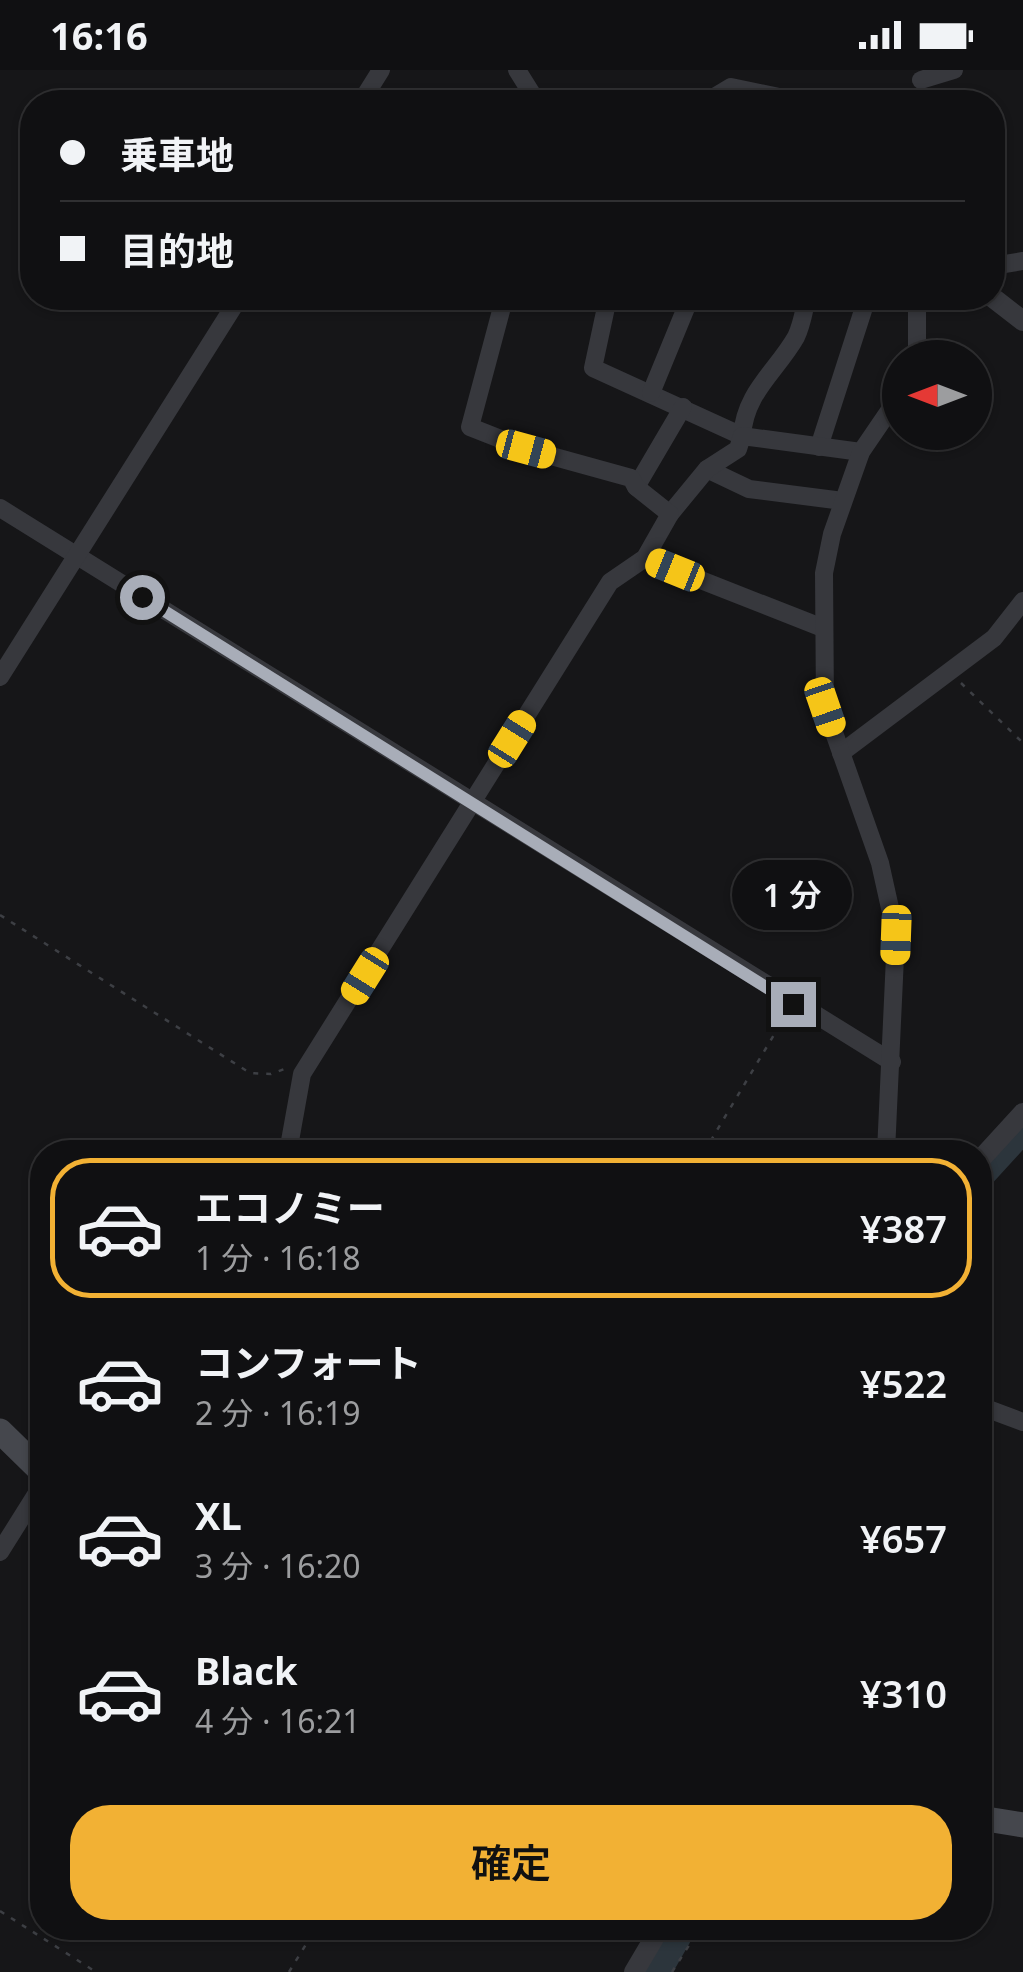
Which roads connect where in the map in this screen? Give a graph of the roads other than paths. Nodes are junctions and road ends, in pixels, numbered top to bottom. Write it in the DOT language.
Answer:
graph roads {
  1 [pos="954,70"];
  2 [pos="921,75"];
  3 [pos="232,310"];
  4 [pos="501,310"];
  5 [pos="605,310"];
  6 [pos="685,310"];
  7 [pos="805,310"];
  8 [pos="863,310"];
  9 [pos="917,310"];
  10 [pos="917,340"];
  11 [pos="650,393"];
  12 [pos="682,407"];
  13 [pos="882,421"];
  14 [pos="742,436"];
  15 [pos="820,447"];
  16 [pos="861,452"];
  17 [pos="707,469"];
  18 [pos="636,487"];
  19 [pos="844,501"];
  20 [pos="0,508"];
  21 [pos="670,514"];
  22 [pos="76,556"];
  23 [pos="645,558"];
  24 [pos="1023,601"];
  25 [pos="824,628"];
  26 [pos="0,677"];
  27 [pos="841,752"];
  28 [pos="473,802"];
  29 [pos="892,1062"];
  30 [pos="1023,1113"];
  31 [pos="290,1140"];
  32 [pos="887,1140"];
  33 [pos="992,1147"];
  34 [pos="992,1410"];
  35 [pos="1023,1422"];
  36 [pos="0,1431"];
  37 [pos="30,1460"];
  38 [pos="30,1504"];
  39 [pos="0,1552"];
  40 [pos="992,1820"];
  41 [pos="1023,1825"];
  42 [pos="653,1940"];
  43 [pos="634,1972"];
  1 -- 2 [label="street"];
  3 -- 22 [label="street"];
  4 -- 18 [label="street"];
  5 -- 11 [label="street"];
  6 -- 11 [label="street"];
  7 -- 14 [label="street"];
  8 -- 15 [label="street"];
  9 -- 10 [label="street"];
  11 -- 12 [label="street"];
  12 -- 14 [label="street"];
  12 -- 18 [label="street"];
  13 -- 16 [label="street"];
  14 -- 15 [label="street"];
  14 -- 17 [label="street"];
  15 -- 16 [label="street"];
  16 -- 19 [label="street"];
  17 -- 19 [label="street"];
  17 -- 21 [label="street"];
  18 -- 21 [label="street"];
  19 -- 25 [label="street"];
  20 -- 22 [label="street"];
  21 -- 23 [label="street"];
  22 -- 26 [label="street"];
  22 -- 28 [label="street"];
  23 -- 25 [label="street"];
  23 -- 28 [label="street"];
  24 -- 27 [label="street"];
  25 -- 27 [label="street"];
  27 -- 29 [label="street"];
  28 -- 29 [label="street"];
  28 -- 31 [label="street"];
  29 -- 32 [label="street"];
  30 -- 33 [label="street"];
  34 -- 35 [label="street"];
  36 -- 37 [label="main road"];
  38 -- 39 [label="street"];
  40 -- 41 [label="main road"];
  42 -- 43 [label="street"];
}
